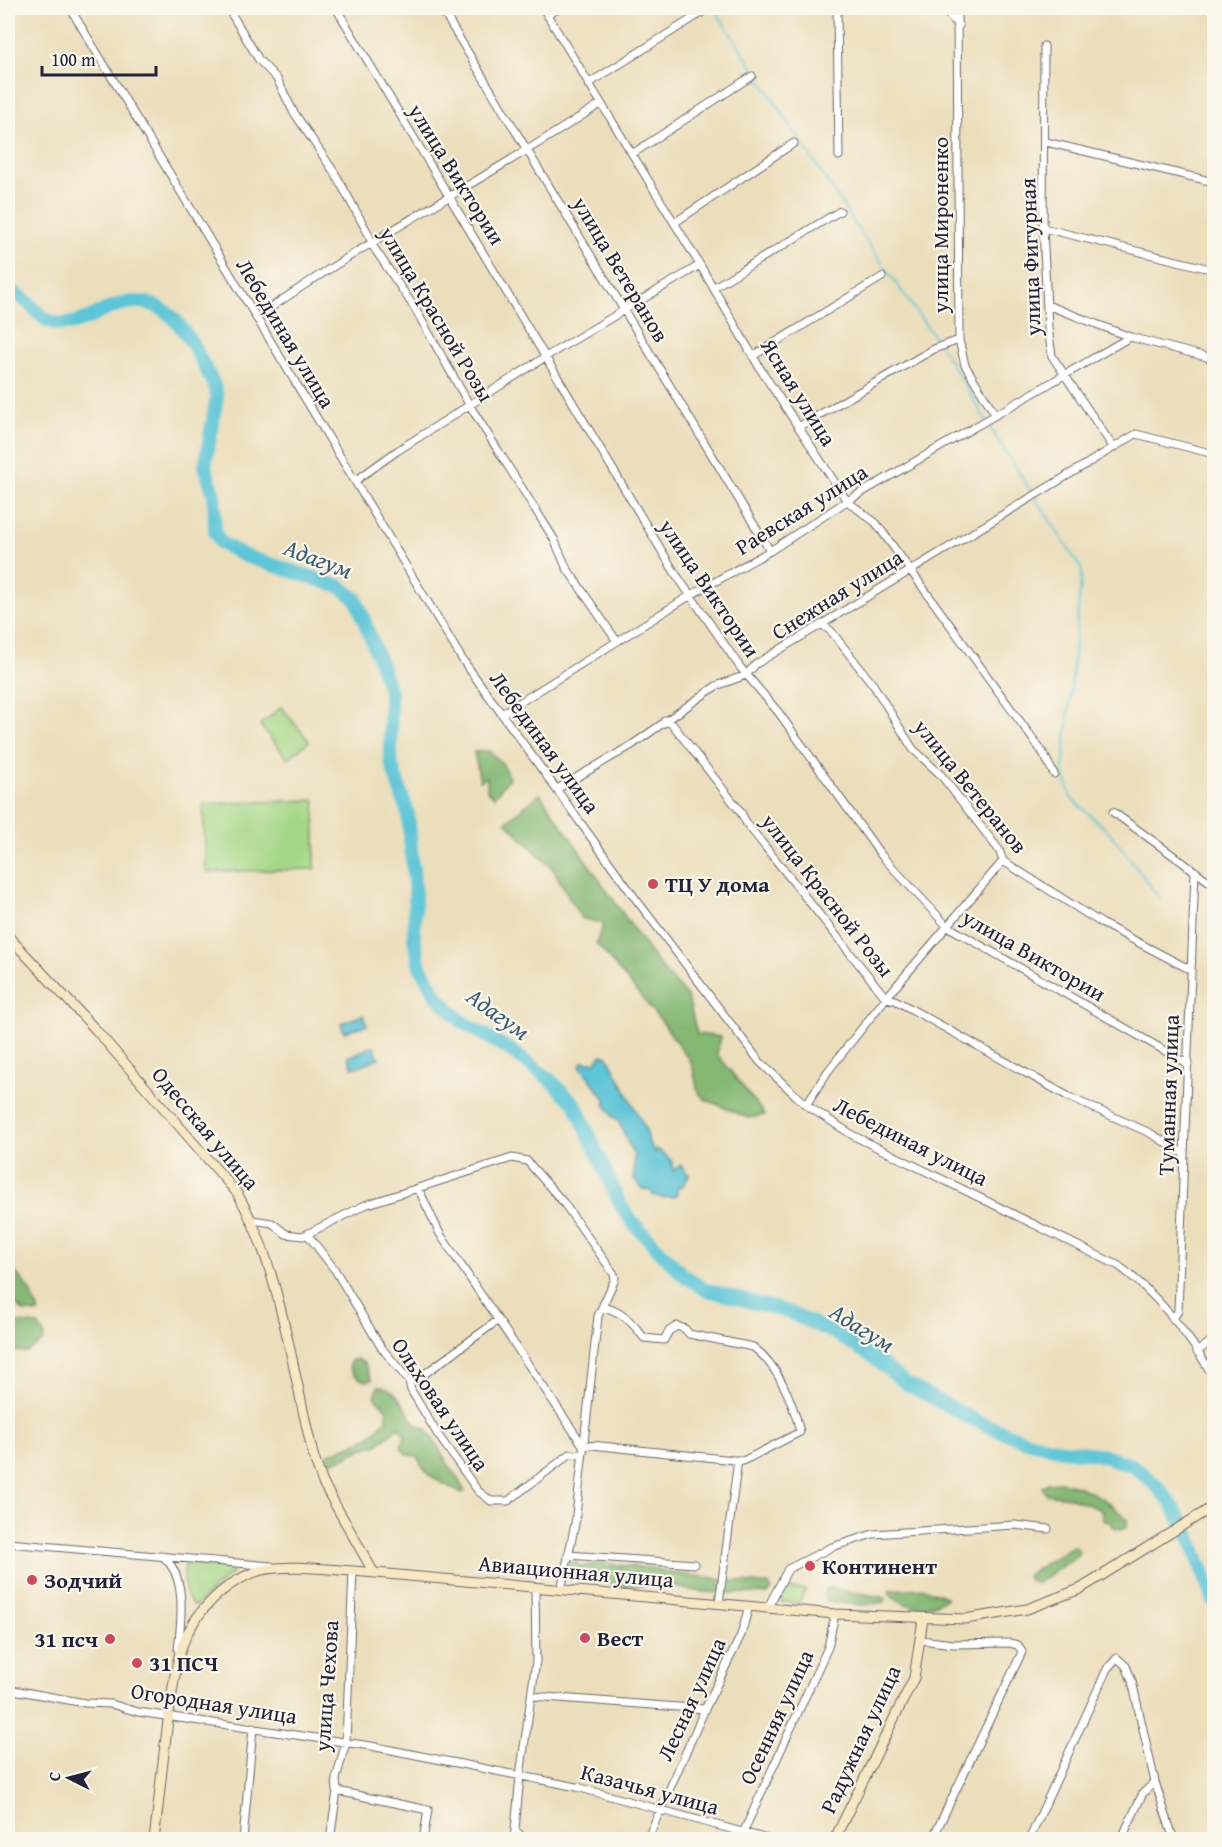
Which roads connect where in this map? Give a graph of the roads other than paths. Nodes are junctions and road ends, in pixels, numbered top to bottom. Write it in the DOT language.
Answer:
graph roads {
  1 [pos="70,8"];
  2 [pos="228,8"];
  3 [pos="336,8"];
  4 [pos="441,8"];
  5 [pos="559,8"];
  6 [pos="837,8"];
  7 [pos="942,8"];
  8 [pos="957,8"];
  9 [pos="706,10"];
  10 [pos="545,11"];
  11 [pos="959,26"];
  12 [pos="1044,46"];
  13 [pos="752,76"];
  14 [pos="588,84"];
  15 [pos="600,104"];
  16 [pos="1046,142"];
  17 [pos="794,143"];
  18 [pos="528,152"];
  19 [pos="632,154"];
  20 [pos="839,156"];
  21 [pos="1215,182"];
  22 [pos="450,196"];
  23 [pos="840,211"];
  24 [pos="674,222"];
  25 [pos="1043,228"];
  26 [pos="372,245"];
  27 [pos="700,265"];
  28 [pos="1215,270"];
  29 [pos="882,277"];
  30 [pos="714,287"];
  31 [pos="1047,305"];
  32 [pos="626,309"];
  33 [pos="256,318"];
  34 [pos="1130,337"];
  35 [pos="959,340"];
  36 [pos="547,356"];
  37 [pos="753,356"];
  38 [pos="1215,359"];
  39 [pos="1062,375"];
  40 [pos="470,406"];
  41 [pos="989,418"];
  42 [pos="798,427"];
  43 [pos="1113,447"];
  44 [pos="1215,454"];
  45 [pos="355,482"];
  46 [pos="847,501"];
  47 [pos="770,551"];
  48 [pos="909,571"];
  49 [pos="691,595"];
  50 [pos="822,624"];
  51 [pos="616,640"];
  52 [pos="746,675"];
  53 [pos="503,713"];
  54 [pos="665,720"];
  55 [pos="1054,774"];
  56 [pos="556,789"];
  57 [pos="1113,812"];
  58 [pos="1004,861"];
  59 [pos="1195,871"];
  60 [pos="1215,885"];
  61 [pos="947,927"];
  62 [pos="8,936"];
  63 [pos="1189,969"];
  64 [pos="886,998"];
  65 [pos="1188,1064"];
  66 [pos="806,1105"];
  67 [pos="1184,1154"];
  68 [pos="418,1188"];
  69 [pos="253,1220"];
  70 [pos="308,1234"];
  71 [pos="602,1307"];
  72 [pos="1173,1319"];
  73 [pos="497,1320"];
  74 [pos="1215,1340"];
  75 [pos="1197,1352"];
  76 [pos="1215,1378"];
  77 [pos="410,1381"];
  78 [pos="582,1444"];
  79 [pos="581,1455"];
  80 [pos="738,1461"];
  81 [pos="1215,1506"];
  82 [pos="1048,1529"];
  83 [pos="8,1543"];
  84 [pos="568,1555"];
  85 [pos="162,1556"];
  86 [pos="695,1564"];
  87 [pos="283,1567"];
  88 [pos="352,1571"];
  89 [pos="374,1573"];
  90 [pos="534,1588"];
  91 [pos="561,1590"];
  92 [pos="719,1603"];
  93 [pos="749,1606"];
  94 [pos="768,1607"];
  95 [pos="835,1614"];
  96 [pos="923,1619"];
  97 [pos="921,1640"];
  98 [pos="176,1675"];
  99 [pos="8,1689"];
  100 [pos="532,1696"];
  101 [pos="705,1709"];
  102 [pos="169,1715"];
  103 [pos="253,1728"];
  104 [pos="346,1742"];
  105 [pos="520,1776"];
  106 [pos="1155,1782"];
  107 [pos="337,1791"];
  108 [pos="659,1811"];
  109 [pos="516,1831"];
  110 [pos="743,1833"];
  111 [pos="154,1839"];
  112 [pos="243,1839"];
  113 [pos="330,1839"];
  114 [pos="423,1839"];
  115 [pos="514,1839"];
  116 [pos="526,1839"];
  117 [pos="647,1839"];
  118 [pos="771,1839"];
  119 [pos="834,1839"];
  120 [pos="932,1839"];
  121 [pos="1029,1839"];
  122 [pos="1121,1839"];
  123 [pos="1174,1839"];
  1 -- 33 [label="street, Лебединая улица"];
  2 -- 26 [label="street, улица Красной Розы"];
  3 -- 22 [label="street, улица Виктории"];
  4 -- 18 [label="street, улица Ветеранов"];
  5 -- 10 [label="street"];
  6 -- 20 [label="street"];
  7 -- 11 [label="street"];
  8 -- 11 [label="street, улица Мироненко"];
  9 -- 14 [label="street"];
  10 -- 14 [label="street, Ясная улица"];
  11 -- 35 [label="street, улица Мироненко"];
  12 -- 16 [label="street, улица Фигурная"];
  13 -- 19 [label="street"];
  14 -- 15 [label="street, Ясная улица"];
  15 -- 18 [label="street"];
  15 -- 19 [label="street, Ясная улица"];
  16 -- 21 [label="street"];
  16 -- 25 [label="street, улица Фигурная"];
  17 -- 24 [label="street"];
  18 -- 22 [label="street"];
  18 -- 32 [label="street, улица Ветеранов"];
  19 -- 24 [label="street, Ясная улица"];
  22 -- 26 [label="street"];
  22 -- 36 [label="street, улица Виктории"];
  23 -- 30 [label="street"];
  24 -- 27 [label="street, Ясная улица"];
  25 -- 28 [label="street"];
  25 -- 31 [label="street, улица Фигурная"];
  26 -- 33 [label="street"];
  26 -- 40 [label="street, улица Красной Розы"];
  27 -- 30 [label="street, Ясная улица"];
  27 -- 32 [label="street"];
  29 -- 37 [label="street"];
  30 -- 37 [label="street, Ясная улица"];
  31 -- 34 [label="street"];
  31 -- 39 [label="street, улица Фигурная"];
  32 -- 36 [label="street"];
  32 -- 47 [label="street, улица Ветеранов"];
  33 -- 45 [label="street, Лебединая улица"];
  34 -- 38 [label="street"];
  34 -- 39 [label="street, Раевская улица"];
  35 -- 41 [label="street, улица Мироненко"];
  35 -- 42 [label="street"];
  36 -- 40 [label="street"];
  36 -- 49 [label="street, улица Виктории"];
  37 -- 42 [label="street, Ясная улица"];
  39 -- 41 [label="street, Раевская улица"];
  39 -- 43 [label="street, улица Фигурная"];
  40 -- 45 [label="street"];
  40 -- 51 [label="street, улица Красной Розы"];
  41 -- 46 [label="street, Раевская улица"];
  42 -- 46 [label="street, Ясная улица"];
  43 -- 44 [label="street, Снежная улица"];
  43 -- 48 [label="street, Снежная улица"];
  45 -- 53 [label="street, Лебединая улица"];
  46 -- 47 [label="street, Раевская улица"];
  46 -- 48 [label="street, Ясная улица"];
  47 -- 49 [label="street, Раевская улица"];
  48 -- 50 [label="street, Снежная улица"];
  48 -- 55 [label="street, Ясная улица"];
  49 -- 51 [label="street, Раевская улица"];
  49 -- 52 [label="street, улица Виктории"];
  50 -- 52 [label="street, Снежная улица"];
  50 -- 58 [label="street, улица Ветеранов"];
  51 -- 53 [label="street, Раевская улица"];
  52 -- 54 [label="street, Снежная улица"];
  52 -- 61 [label="street, улица Виктории"];
  53 -- 56 [label="street, Лебединая улица"];
  54 -- 56 [label="street, Снежная улица"];
  54 -- 64 [label="street, улица Красной Розы"];
  56 -- 66 [label="street, Лебединая улица"];
  57 -- 59 [label="street"];
  58 -- 61 [label="street"];
  58 -- 63 [label="street, улица Ветеранов"];
  59 -- 60 [label="street"];
  59 -- 63 [label="street, Туманная улица"];
  61 -- 64 [label="street"];
  61 -- 65 [label="street, улица Виктории"];
  62 -- 69 [label="main road, Одесская улица"];
  63 -- 65 [label="street, Туманная улица"];
  64 -- 66 [label="street"];
  64 -- 67 [label="street, улица Красной Розы"];
  65 -- 67 [label="street, Туманная улица"];
  66 -- 72 [label="street, Лебединая улица"];
  67 -- 72 [label="street, Туманная улица"];
  68 -- 70 [label="street"];
  68 -- 71 [label="street"];
  68 -- 73 [label="street"];
  69 -- 70 [label="street"];
  69 -- 89 [label="main road, Одесская улица"];
  70 -- 77 [label="street, Ольховая улица"];
  71 -- 78 [label="street"];
  71 -- 80 [label="street"];
  72 -- 75 [label="street, Лебединая улица"];
  73 -- 77 [label="street"];
  73 -- 78 [label="street"];
  74 -- 75 [label="street"];
  75 -- 76 [label="street, Лебединая улица"];
  77 -- 79 [label="street, Ольховая улица"];
  78 -- 79 [label="street"];
  78 -- 80 [label="street"];
  79 -- 84 [label="street"];
  80 -- 92 [label="street"];
  81 -- 96 [label="main road, Авиационная улица"];
  82 -- 94 [label="street"];
  83 -- 85 [label="street, Авиационная улица"];
  84 -- 86 [label="street"];
  84 -- 91 [label="street"];
  85 -- 87 [label="street, Авиационная улица"];
  85 -- 98 [label="street"];
  87 -- 88 [label="main road, Авиационная улица"];
  87 -- 98 [label="main road"];
  88 -- 89 [label="main road, Авиационная улица"];
  88 -- 104 [label="street, улица Чехова"];
  89 -- 90 [label="main road, Авиационная улица"];
  90 -- 91 [label="main road, Авиационная улица"];
  90 -- 100 [label="street"];
  91 -- 92 [label="main road, Авиационная улица"];
  92 -- 93 [label="main road, Авиационная улица"];
  93 -- 94 [label="main road, Авиационная улица"];
  93 -- 101 [label="street, Лесная улица"];
  94 -- 95 [label="main road, Авиационная улица"];
  95 -- 96 [label="main road, Авиационная улица"];
  95 -- 110 [label="street, Осенняя улица"];
  96 -- 97 [label="main road, Радужная улица"];
  97 -- 119 [label="main road, Радужная улица"];
  97 -- 120 [label="street"];
  98 -- 102 [label="main road"];
  99 -- 102 [label="street, Огородная улица"];
  100 -- 101 [label="street"];
  100 -- 105 [label="street"];
  101 -- 108 [label="street, Лесная улица"];
  102 -- 103 [label="street, Огородная улица"];
  102 -- 111 [label="main road"];
  103 -- 104 [label="street, Огородная улица"];
  103 -- 112 [label="street"];
  104 -- 105 [label="street, Огородная улица"];
  104 -- 107 [label="street, улица Чехова"];
  105 -- 108 [label="street, Казачья улица"];
  105 -- 109 [label="street"];
  106 -- 121 [label="street"];
  106 -- 122 [label="street"];
  106 -- 123 [label="street"];
  107 -- 113 [label="street, улица Чехова"];
  107 -- 114 [label="street"];
  108 -- 110 [label="street, Казачья улица"];
  108 -- 117 [label="street, Лесная улица"];
  109 -- 115 [label="street"];
  109 -- 116 [label="street"];
  110 -- 118 [label="street, Казачья улица"];
}
